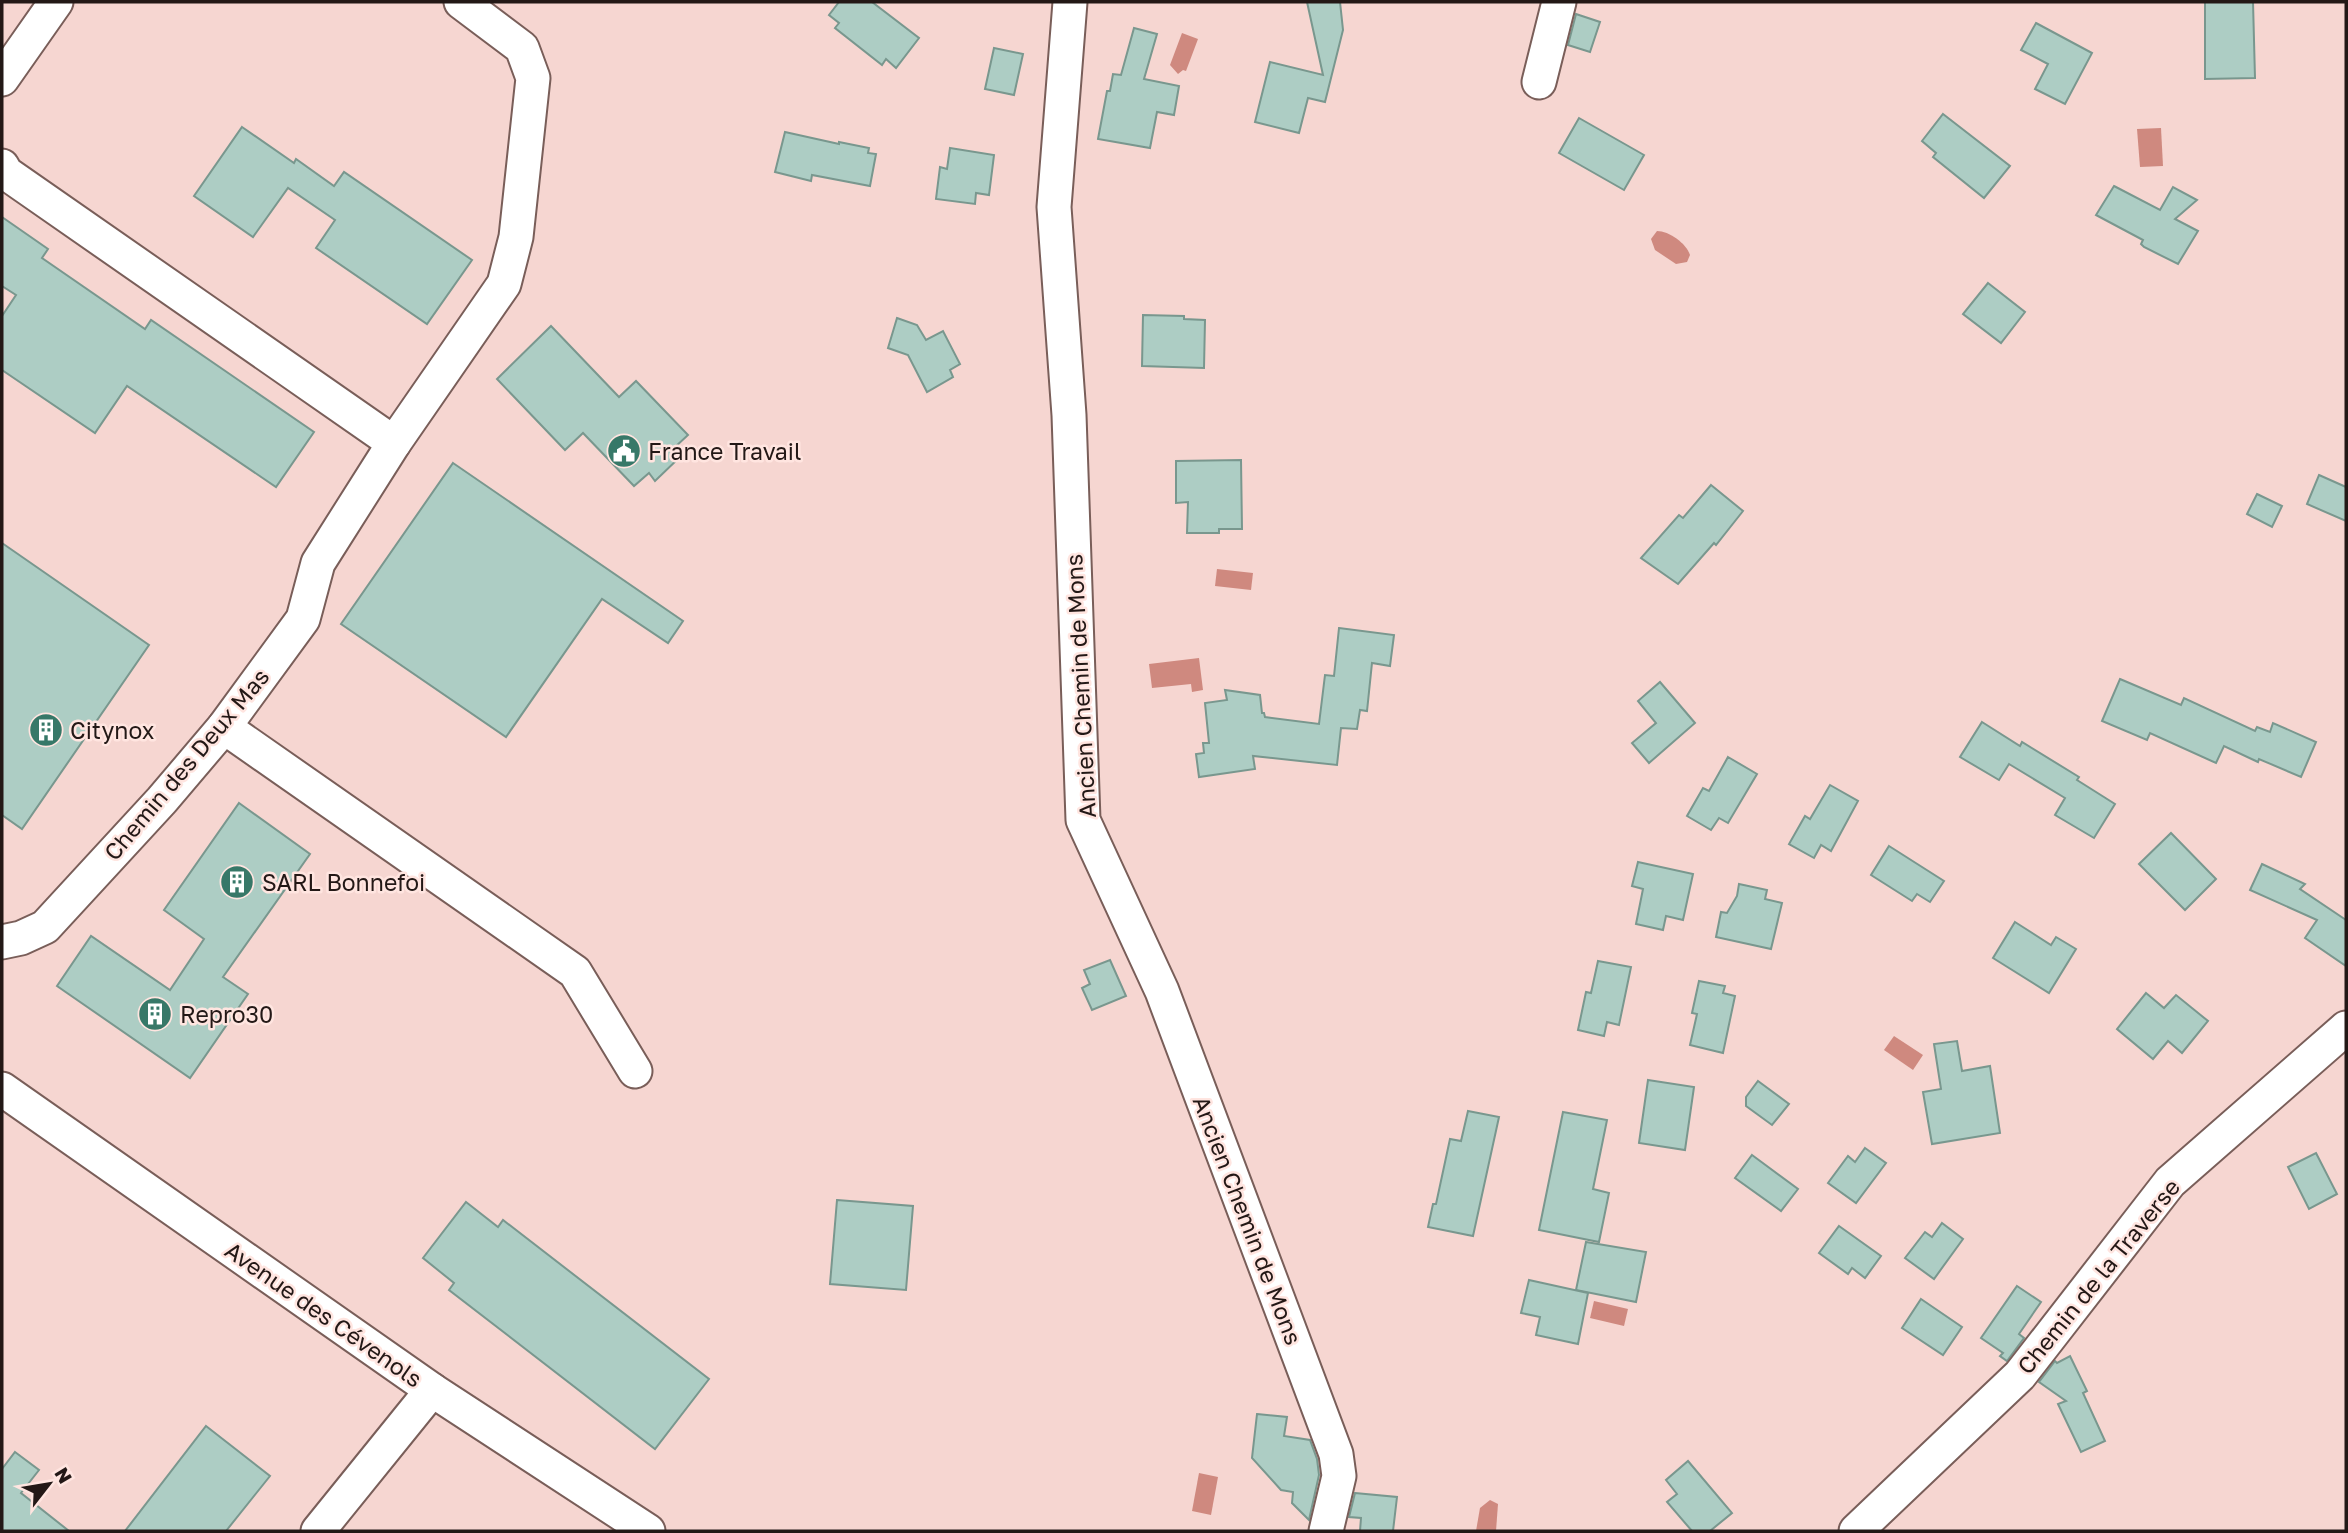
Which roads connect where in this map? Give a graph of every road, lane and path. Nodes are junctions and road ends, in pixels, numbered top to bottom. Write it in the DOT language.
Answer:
graph roads {
  1 [pos="55,2"];
  2 [pos="461,2"];
  3 [pos="1070,2"];
  4 [pos="1559,2"];
  5 [pos="2,79"];
  6 [pos="1539,82"];
  7 [pos="2,166"];
  8 [pos="394,443"];
  9 [pos="224,727"];
  10 [pos="2,942"];
  11 [pos="2346,1028"];
  12 [pos="635,1071"];
  13 [pos="3,1089"];
  14 [pos="432,1390"];
  15 [pos="318,1531"];
  16 [pos="649,1531"];
  17 [pos="1326,1531"];
  18 [pos="1856,1531"];
  1 -- 5 [label="street"];
  2 -- 8 [label="street, Chemin des Deux Mas"];
  3 -- 17 [label="street, Ancien Chemin de Mons"];
  4 -- 6 [label="street"];
  7 -- 8 [label="street"];
  8 -- 9 [label="street, Chemin des Deux Mas"];
  9 -- 10 [label="street, Chemin des Deux Mas"];
  9 -- 12 [label="street"];
  11 -- 18 [label="street, Chemin de la Traverse"];
  13 -- 14 [label="street, Avenue des Cévenols"];
  14 -- 15 [label="street"];
  14 -- 16 [label="street, Avenue des Cévenols"];
}
